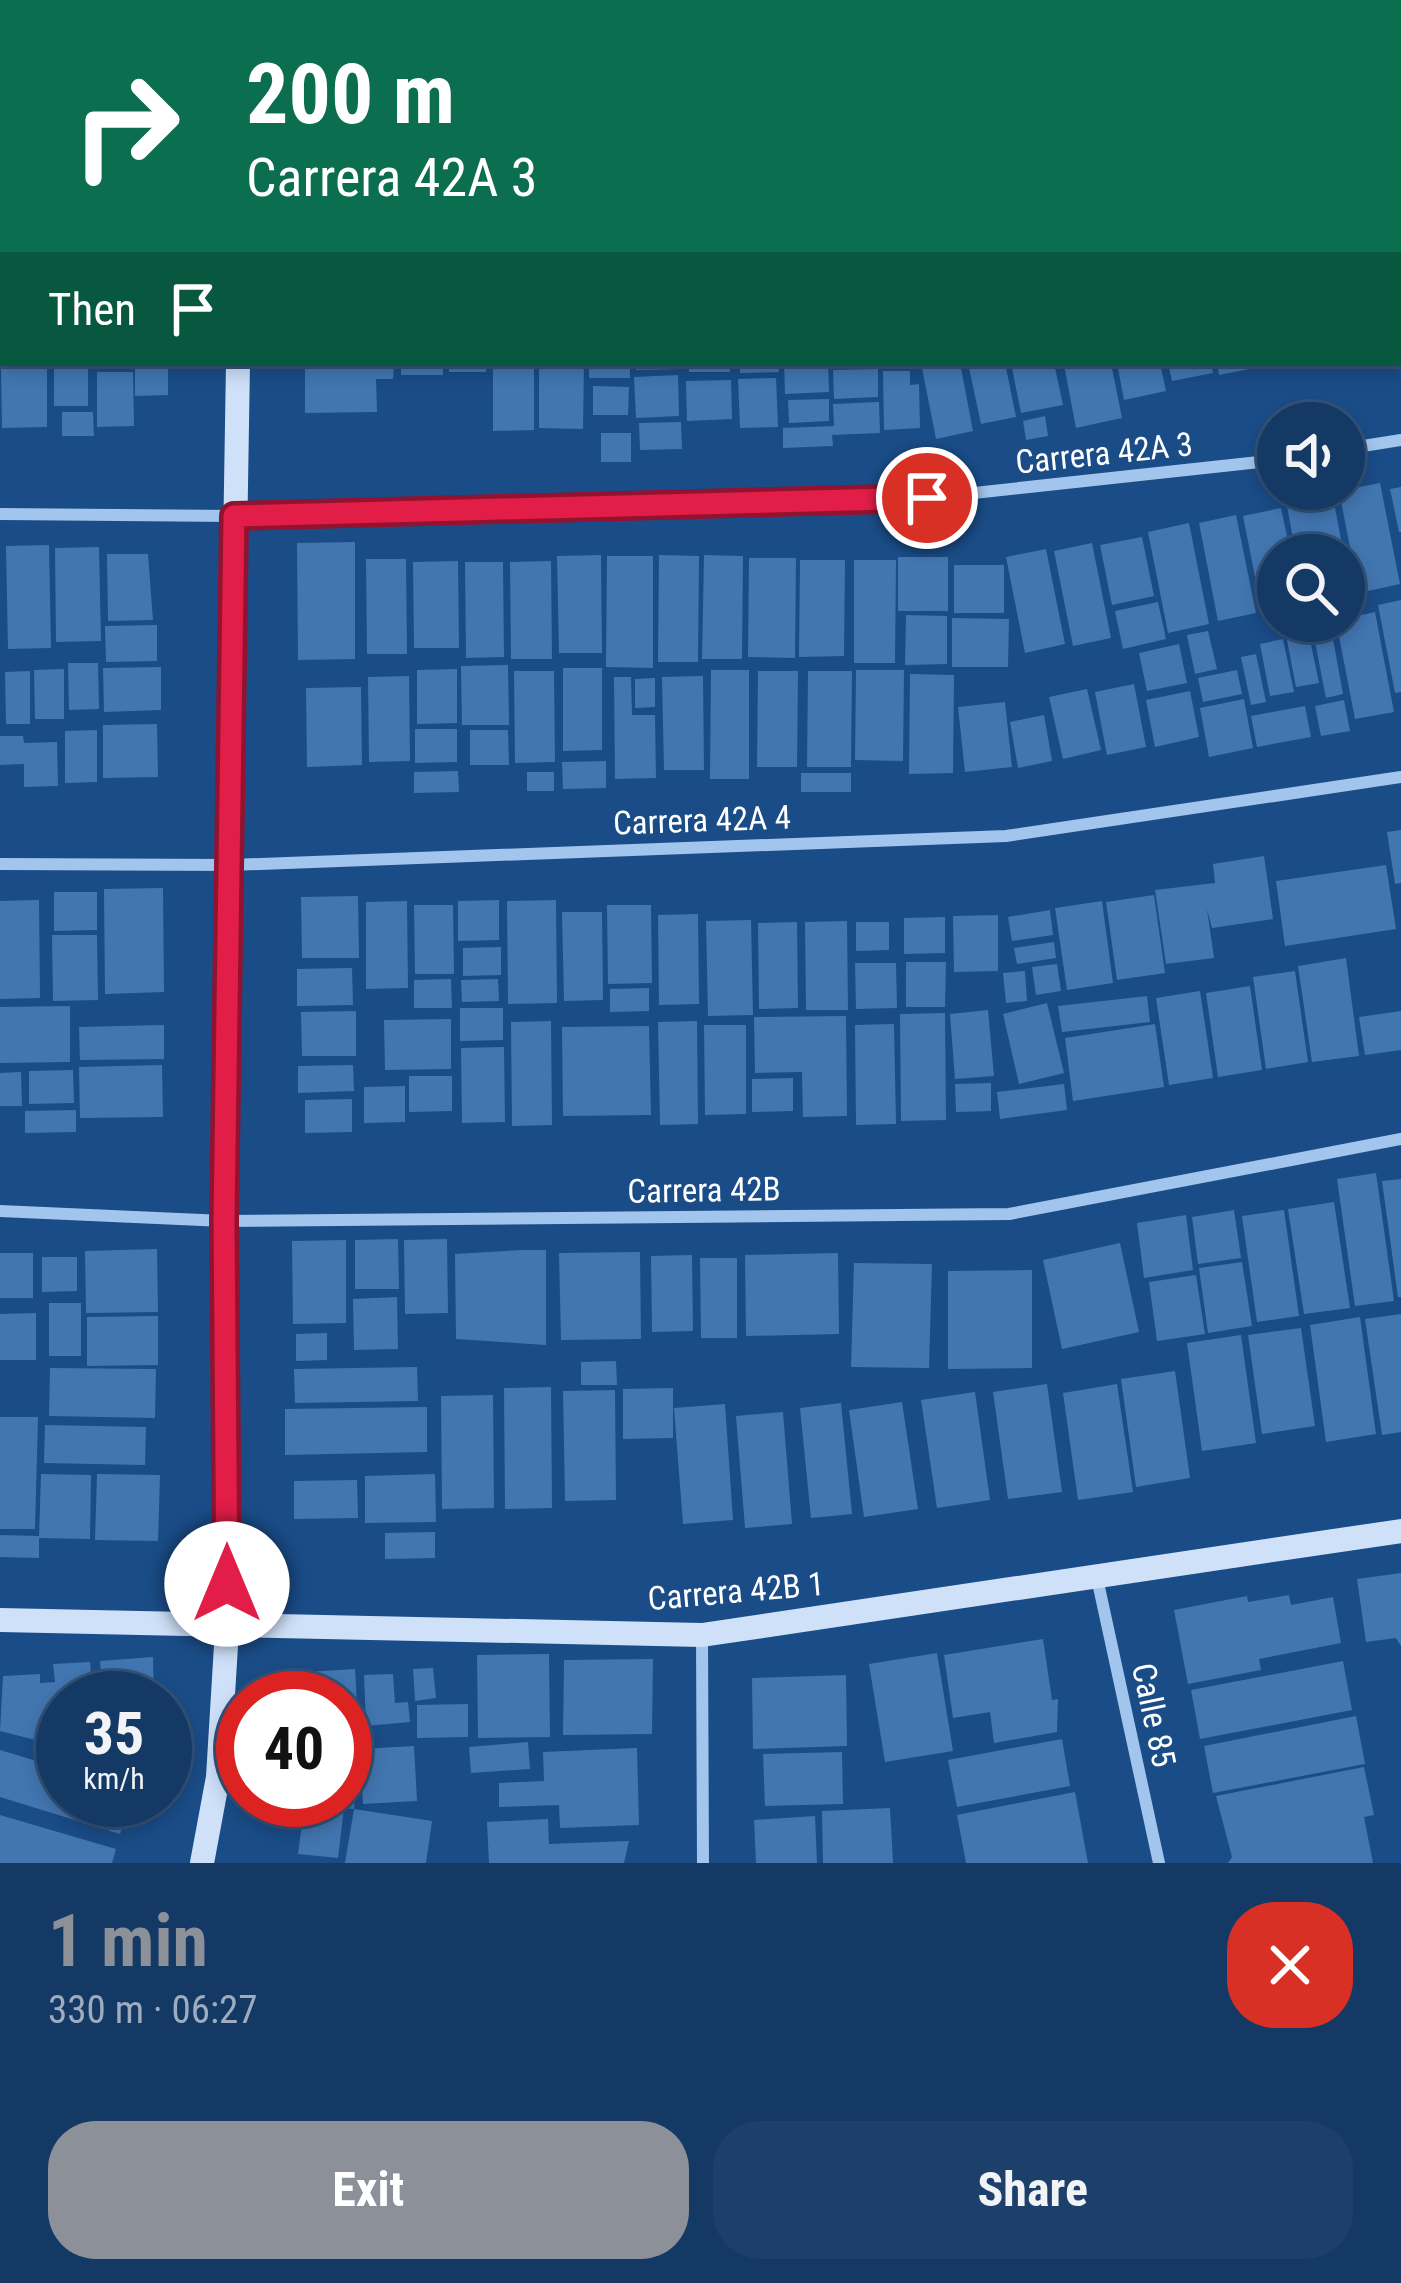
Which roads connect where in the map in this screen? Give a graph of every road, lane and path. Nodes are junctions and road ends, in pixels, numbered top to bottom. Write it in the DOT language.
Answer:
graph roads {
  1 [pos="238,366"];
  2 [pos="1401,440"];
  3 [pos="1365,446"];
  4 [pos="1257,462"];
  5 [pos="0,514"];
  6 [pos="234,516"];
  7 [pos="1401,777"];
  8 [pos="0,864"];
  9 [pos="231,866"];
  10 [pos="1401,1139"];
  11 [pos="0,1211"];
  12 [pos="224,1221"];
  13 [pos="1401,1531"];
  14 [pos="1097,1578"];
  15 [pos="0,1620"];
  16 [pos="227,1629"];
  17 [pos="702,1635"];
  18 [pos="202,1863"];
  19 [pos="703,1863"];
  20 [pos="1159,1863"];
  1 -- 6 [label="street"];
  2 -- 3 [label="street"];
  4 -- 6 [label="street, Carrera 42A 3"];
  5 -- 6 [label="street, Carrera 42A 3"];
  6 -- 9 [label="street"];
  7 -- 9 [label="street, Carrera 42A 4"];
  8 -- 9 [label="street, Carrera 42A 4"];
  9 -- 12 [label="street"];
  10 -- 12 [label="street, Carrera 42B"];
  11 -- 12 [label="street, Carrera 42B"];
  12 -- 16 [label="street"];
  13 -- 14 [label="street, Carrera 42B 1"];
  14 -- 17 [label="street, Carrera 42B 1"];
  14 -- 20 [label="street, Calle 85"];
  15 -- 16 [label="street, Carrera 42B 1"];
  16 -- 17 [label="street, Carrera 42B 1"];
  16 -- 18 [label="street"];
  17 -- 19 [label="street"];
}
